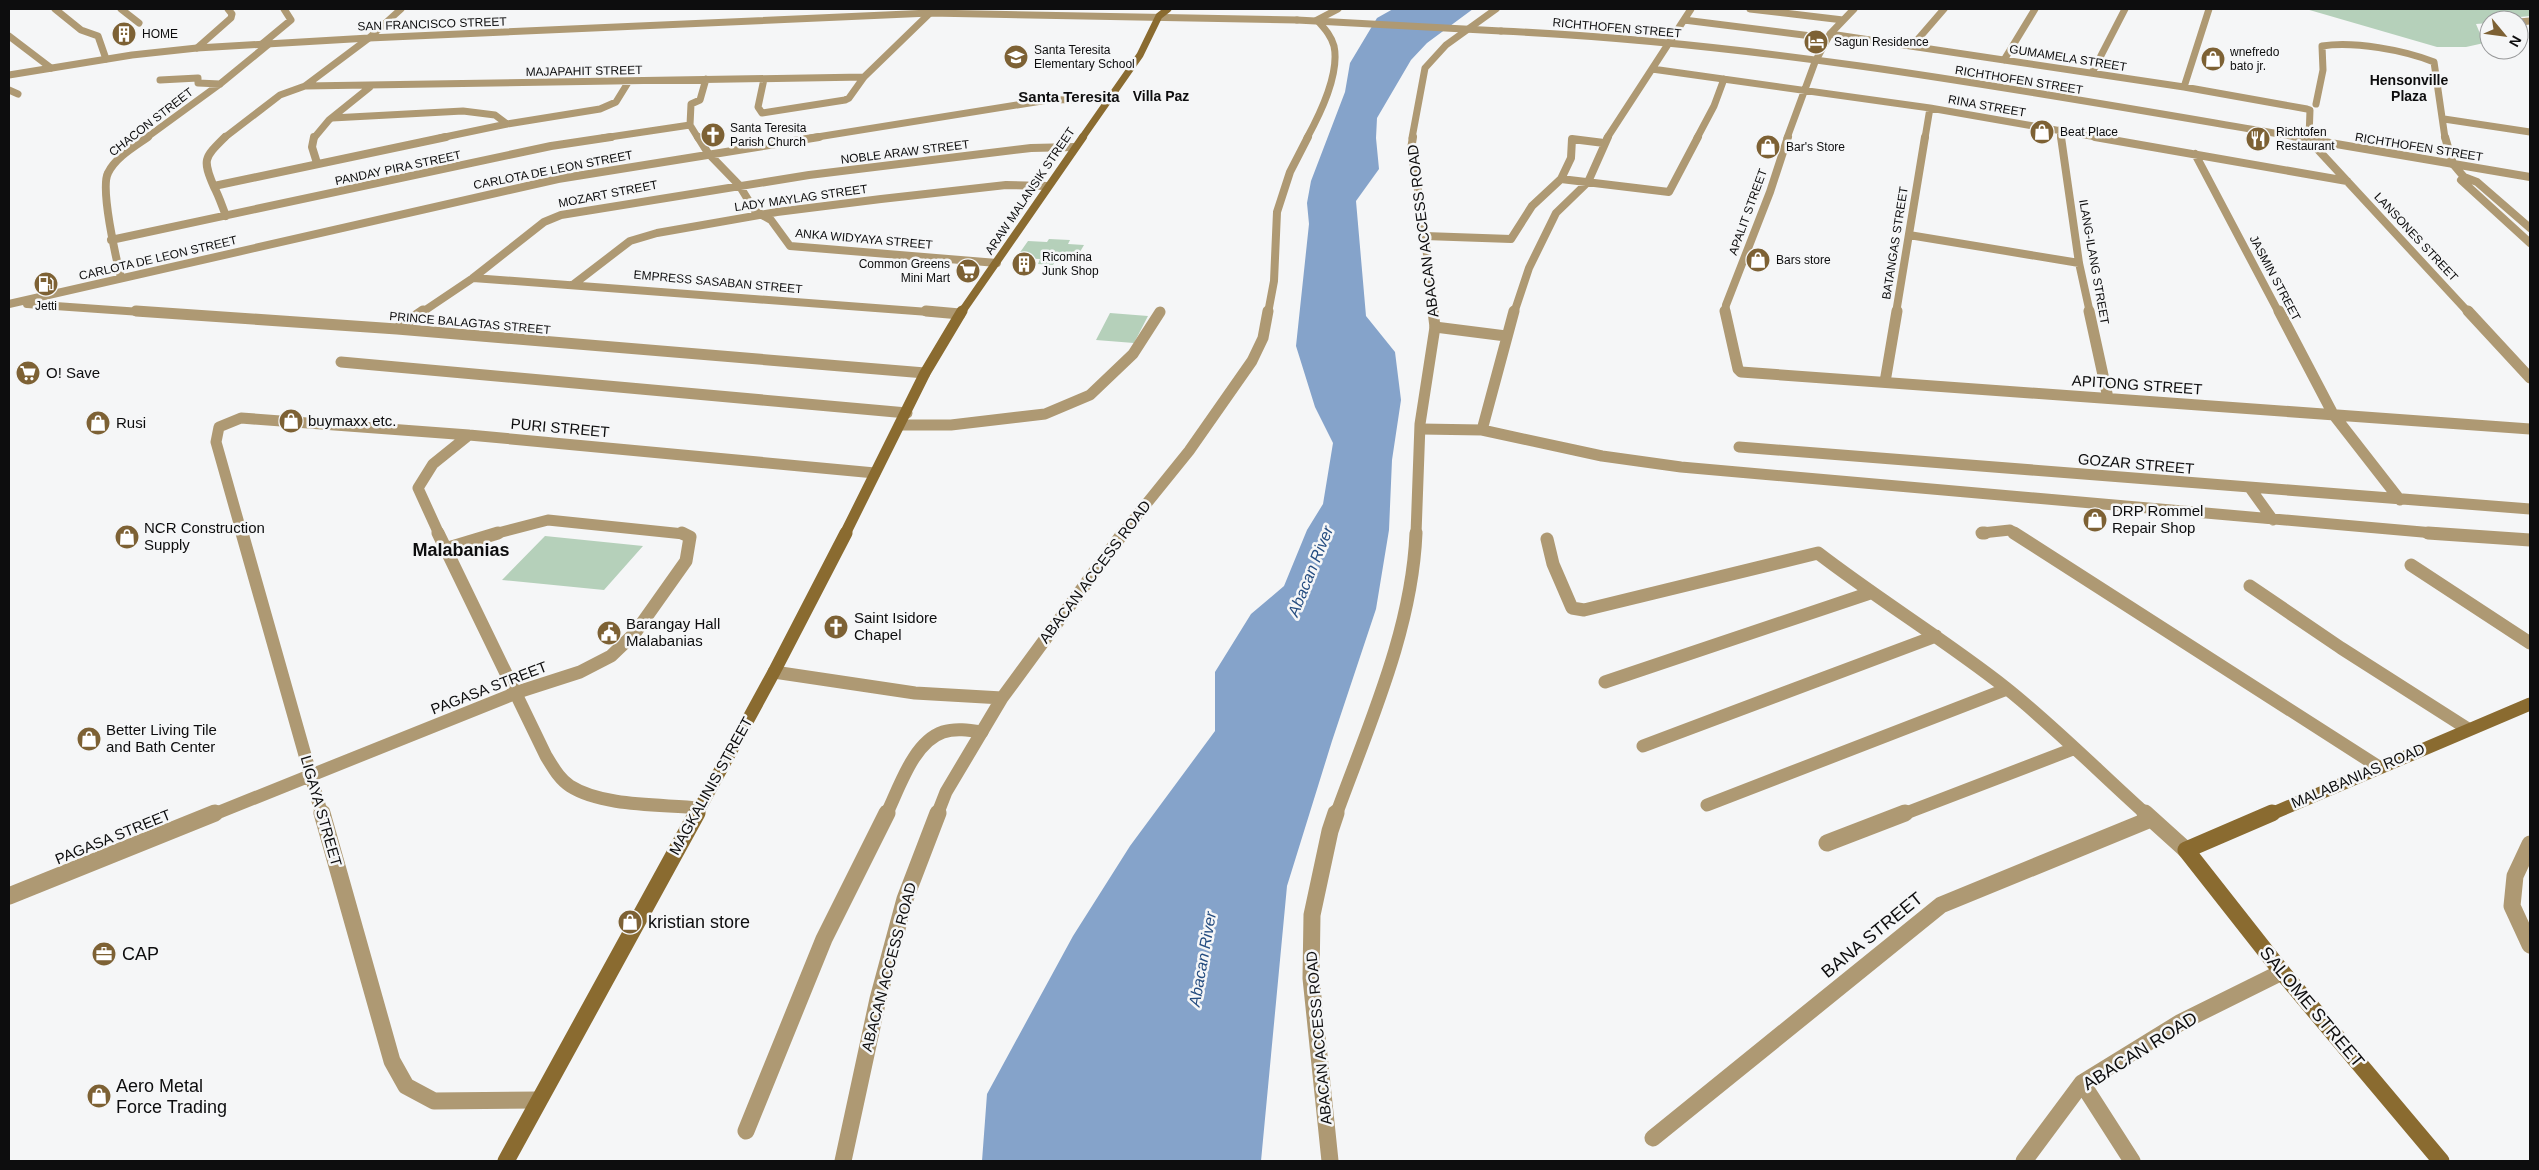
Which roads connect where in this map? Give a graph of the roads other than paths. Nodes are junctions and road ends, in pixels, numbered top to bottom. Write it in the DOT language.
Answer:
graph roads {
  1 [pos="55,9"];
  2 [pos="121,9"];
  3 [pos="228,9"];
  4 [pos="284,9"];
  5 [pos="401,9"];
  6 [pos="1168,9"];
  7 [pos="1338,9"];
  8 [pos="1496,9"];
  9 [pos="1691,9"];
  10 [pos="1750,9"];
  11 [pos="1854,9"];
  12 [pos="1944,9"];
  13 [pos="2035,9"];
  14 [pos="2125,9"];
  15 [pos="2209,9"];
  16 [pos="931,11"];
  17 [pos="1159,16"];
  18 [pos="1297,20"];
  19 [pos="1684,20"];
  20 [pos="1843,20"];
  21 [pos="139,23"];
  22 [pos="9,36"];
  23 [pos="1828,36"];
  24 [pos="369,38"];
  25 [pos="266,43"];
  26 [pos="1670,44"];
  27 [pos="1912,46"];
  28 [pos="197,48"];
  29 [pos="106,59"];
  30 [pos="2004,60"];
  31 [pos="1815,62"];
  32 [pos="51,68"];
  33 [pos="1652,70"];
  34 [pos="2092,73"];
  35 [pos="9,75"];
  36 [pos="864,77"];
  37 [pos="706,79"];
  38 [pos="764,79"];
  39 [pos="160,80"];
  40 [pos="1724,80"];
  41 [pos="628,81"];
  42 [pos="220,84"];
  43 [pos="305,86"];
  44 [pos="370,87"];
  45 [pos="2184,87"];
  46 [pos="9,90"];
  47 [pos="1803,90"];
  48 [pos="18,94"];
  49 [pos="1109,100"];
  50 [pos="2316,104"];
  51 [pos="1930,108"];
  52 [pos="332,118"];
  53 [pos="2444,120"];
  54 [pos="507,124"];
  55 [pos="690,125"];
  56 [pos="2060,130"];
  57 [pos="2530,132"];
  58 [pos="2309,140"];
  59 [pos="1604,143"];
  60 [pos="1075,147"];
  61 [pos="708,153"];
  62 [pos="2195,154"];
  63 [pos="317,163"];
  64 [pos="2453,164"];
  65 [pos="2464,177"];
  66 [pos="2530,177"];
  67 [pos="1561,179"];
  68 [pos="2347,180"];
  69 [pos="1588,182"];
  70 [pos="739,185"];
  71 [pos="214,186"];
  72 [pos="1047,186"];
  73 [pos="2490,206"];
  74 [pos="2507,207"];
  75 [pos="226,216"];
  76 [pos="764,216"];
  77 [pos="2530,228"];
  78 [pos="1909,235"];
  79 [pos="1425,236"];
  80 [pos="111,240"];
  81 [pos="2530,243"];
  82 [pos="997,263"];
  83 [pos="2079,263"];
  84 [pos="121,278"];
  85 [pos="473,278"];
  86 [pos="574,284"];
  87 [pos="11,303"];
  88 [pos="1160,312"];
  89 [pos="960,314"];
  90 [pos="1435,328"];
  91 [pos="397,329"];
  92 [pos="1506,336"];
  93 [pos="341,362"];
  94 [pos="1741,372"];
  95 [pos="925,373"];
  96 [pos="2530,378"];
  97 [pos="1885,382"];
  98 [pos="2108,398"];
  99 [pos="2333,414"];
  100 [pos="906,415"];
  101 [pos="242,418"];
  102 [pos="1421,429"];
  103 [pos="2530,429"];
  104 [pos="1482,430"];
  105 [pos="469,435"];
  106 [pos="1739,447"];
  107 [pos="875,473"];
  108 [pos="2250,488"];
  109 [pos="2400,500"];
  110 [pos="2530,510"];
  111 [pos="2273,520"];
  112 [pos="1982,533"];
  113 [pos="1547,539"];
  114 [pos="2530,540"];
  115 [pos="445,549"];
  116 [pos="2411,566"];
  117 [pos="2250,586"];
  118 [pos="1870,593"];
  119 [pos="1936,636"];
  120 [pos="2530,644"];
  121 [pos="774,672"];
  122 [pos="1605,682"];
  123 [pos="2007,689"];
  124 [pos="515,694"];
  125 [pos="1002,698"];
  126 [pos="2530,704"];
  127 [pos="2468,729"];
  128 [pos="982,732"];
  129 [pos="1642,746"];
  130 [pos="2073,749"];
  131 [pos="2379,767"];
  132 [pos="312,776"];
  133 [pos="1707,805"];
  134 [pos="699,808"];
  135 [pos="2151,820"];
  136 [pos="1826,843"];
  137 [pos="2530,844"];
  138 [pos="2186,850"];
  139 [pos="9,896"];
  140 [pos="2530,945"];
  141 [pos="2282,972"];
  142 [pos="2082,1083"];
  143 [pos="538,1100"];
  144 [pos="746,1131"];
  145 [pos="1653,1138"];
  146 [pos="506,1161"];
  147 [pos="843,1161"];
  148 [pos="1330,1161"];
  149 [pos="2024,1161"];
  150 [pos="2132,1161"];
  151 [pos="2441,1161"];
  1 -- 29 [label="street"];
  2 -- 21 [label="street"];
  3 -- 28 [label="street"];
  4 -- 25 [label="street, CHACON STREET"];
  5 -- 24 [label="street"];
  6 -- 17 [label="main road"];
  7 -- 125 [label="street, ABACAN ACCESS ROAD"];
  8 -- 79 [label="street, ABACAN ACCESS ROAD"];
  9 -- 19 [label="street"];
  10 -- 20 [label="street"];
  11 -- 20 [label="street, APALIT STREET"];
  12 -- 27 [label="street"];
  13 -- 30 [label="street"];
  14 -- 34 [label="street"];
  15 -- 45 [label="street"];
  16 -- 17 [label="street, SAN FRANCISCO STREET"];
  16 -- 24 [label="street, SAN FRANCISCO STREET"];
  16 -- 36 [label="street"];
  17 -- 18 [label="street, SAN FRANCISCO STREET"];
  17 -- 49 [label="main road, ARAW MALANSIK STREET"];
  18 -- 26 [label="street, RICHTHOFEN STREET, bridge"];
  19 -- 23 [label="street, GUMAMELA STREET"];
  19 -- 26 [label="street"];
  20 -- 23 [label="street, APALIT STREET"];
  22 -- 32 [label="street"];
  23 -- 27 [label="street, GUMAMELA STREET"];
  23 -- 31 [label="street, APALIT STREET"];
  24 -- 25 [label="street, SAN FRANCISCO STREET"];
  24 -- 43 [label="street"];
  25 -- 28 [label="street, SAN FRANCISCO STREET"];
  25 -- 42 [label="street, CHACON STREET"];
  26 -- 31 [label="street, RICHTHOFEN STREET"];
  26 -- 33 [label="street"];
  27 -- 30 [label="street, GUMAMELA STREET"];
  28 -- 29 [label="street, SAN FRANCISCO STREET"];
  29 -- 32 [label="street, SAN FRANCISCO STREET"];
  30 -- 34 [label="street, GUMAMELA STREET"];
  31 -- 47 [label="street, APALIT STREET"];
  31 -- 58 [label="street, RICHTHOFEN STREET"];
  32 -- 35 [label="street, SAN FRANCISCO STREET"];
  33 -- 40 [label="street, RINA STREET"];
  33 -- 59 [label="street"];
  34 -- 45 [label="street, GUMAMELA STREET"];
  36 -- 38 [label="street, MAJAPAHIT STREET"];
  36 -- 38 [label="street"];
  37 -- 38 [label="street, MAJAPAHIT STREET"];
  37 -- 41 [label="street, MAJAPAHIT STREET"];
  37 -- 55 [label="street"];
  39 -- 42 [label="street"];
  40 -- 47 [label="street, RINA STREET"];
  40 -- 69 [label="street"];
  41 -- 44 [label="street, MAJAPAHIT STREET"];
  41 -- 54 [label="street"];
  42 -- 80 [label="street, CHACON STREET"];
  43 -- 44 [label="street, MAJAPAHIT STREET"];
  43 -- 71 [label="street"];
  44 -- 52 [label="street"];
  45 -- 58 [label="street, GUMAMELA STREET"];
  46 -- 48 [label="street"];
  47 -- 51 [label="street, RINA STREET"];
  47 -- 94 [label="street, APALIT STREET"];
  49 -- 60 [label="main road, ARAW MALANSIK STREET"];
  49 -- 61 [label="street, CARLOTA DE LEON STREET"];
  50 -- 53 [label="street"];
  51 -- 56 [label="street, RINA STREET"];
  51 -- 78 [label="street, BATANGAS STREET"];
  52 -- 54 [label="street"];
  52 -- 63 [label="street"];
  53 -- 57 [label="street"];
  53 -- 64 [label="street"];
  54 -- 63 [label="street"];
  55 -- 61 [label="street, ANKA WIDYAYA STREET"];
  55 -- 75 [label="street, PANDAY PIRA STREET"];
  56 -- 62 [label="street, RINA STREET"];
  56 -- 83 [label="street, ILANG-ILANG STREET"];
  58 -- 64 [label="street, RICHTHOFEN STREET"];
  58 -- 68 [label="street, LANSONES STREET"];
  59 -- 67 [label="street"];
  59 -- 69 [label="street"];
  60 -- 70 [label="street, NOBLE ARAW STREET"];
  60 -- 72 [label="main road, ARAW MALANSIK STREET"];
  61 -- 70 [label="street, ANKA WIDYAYA STREET"];
  61 -- 84 [label="street, CARLOTA DE LEON STREET"];
  62 -- 68 [label="street, RINA STREET"];
  62 -- 99 [label="street, JASMIN STREET"];
  63 -- 71 [label="street"];
  64 -- 65 [label="street"];
  64 -- 66 [label="street, RICHTHOFEN STREET"];
  65 -- 73 [label="street"];
  65 -- 74 [label="street"];
  67 -- 69 [label="street"];
  67 -- 79 [label="street"];
  68 -- 96 [label="street, LANSONES STREET"];
  69 -- 92 [label="street"];
  70 -- 76 [label="street, ANKA WIDYAYA STREET"];
  70 -- 85 [label="street, MOZART STREET"];
  71 -- 75 [label="street"];
  72 -- 76 [label="street, LADY MAYLAG STREET"];
  72 -- 82 [label="main road, ARAW MALANSIK STREET"];
  73 -- 74 [label="street"];
  73 -- 81 [label="street"];
  74 -- 77 [label="street"];
  75 -- 80 [label="street, PANDAY PIRA STREET"];
  76 -- 82 [label="street, ANKA WIDYAYA STREET"];
  76 -- 86 [label="street, LADY MAYLAG STREET"];
  78 -- 83 [label="street"];
  78 -- 97 [label="street, BATANGAS STREET"];
  79 -- 90 [label="street, ABACAN ACCESS ROAD"];
  80 -- 84 [label="street, CHACON STREET"];
  82 -- 89 [label="main road, ARAW MALANSIK STREET"];
  83 -- 98 [label="street, ILANG-ILANG STREET"];
  84 -- 87 [label="street, CARLOTA DE LEON STREET"];
  85 -- 86 [label="street, EMPRESS SASABAN STREET"];
  85 -- 91 [label="street, MOZART STREET"];
  86 -- 89 [label="street, EMPRESS SASABAN STREET"];
  87 -- 91 [label="street, PRINCE BALAGTAS STREET"];
  88 -- 100 [label="street"];
  89 -- 95 [label="main road, ARAW MALANSIK STREET"];
  90 -- 92 [label="street"];
  90 -- 102 [label="street, ABACAN ACCESS ROAD"];
  91 -- 95 [label="street, PRINCE BALAGTAS STREET"];
  92 -- 104 [label="street"];
  93 -- 100 [label="street"];
  94 -- 97 [label="street, APITONG STREET"];
  95 -- 100 [label="main road, ARAW MALANSIK STREET"];
  97 -- 98 [label="street, APITONG STREET"];
  98 -- 99 [label="street, APITONG STREET"];
  99 -- 103 [label="street, APITONG STREET"];
  99 -- 109 [label="street, JASMIN STREET"];
  100 -- 107 [label="main road, MAGKALINIS STREET"];
  101 -- 105 [label="street, PURI STREET"];
  101 -- 132 [label="street, LIGAYA STREET"];
  102 -- 104 [label="street"];
  102 -- 148 [label="street, ABACAN ACCESS ROAD"];
  104 -- 111 [label="street"];
  105 -- 107 [label="street, PURI STREET"];
  105 -- 115 [label="street"];
  106 -- 108 [label="street, GOZAR STREET"];
  107 -- 121 [label="main road, MAGKALINIS STREET"];
  108 -- 109 [label="street, GOZAR STREET"];
  108 -- 111 [label="street"];
  109 -- 110 [label="street, GOZAR STREET"];
  111 -- 114 [label="street"];
  112 -- 131 [label="street"];
  113 -- 118 [label="street"];
  115 -- 124 [label="street"];
  115 -- 124 [label="street, PAGASA STREET"];
  116 -- 120 [label="street"];
  117 -- 127 [label="street"];
  118 -- 119 [label="street"];
  118 -- 122 [label="street"];
  119 -- 123 [label="street"];
  119 -- 129 [label="street"];
  121 -- 125 [label="street"];
  121 -- 134 [label="main road, MAGKALINIS STREET"];
  123 -- 130 [label="street"];
  123 -- 133 [label="street"];
  124 -- 132 [label="street, PAGASA STREET"];
  124 -- 134 [label="street"];
  125 -- 128 [label="street, ABACAN ACCESS ROAD"];
  126 -- 127 [label="main road, MALABANIAS ROAD"];
  127 -- 131 [label="main road, MALABANIAS ROAD"];
  128 -- 144 [label="street"];
  128 -- 147 [label="street, ABACAN ACCESS ROAD"];
  130 -- 135 [label="street"];
  130 -- 136 [label="street"];
  131 -- 138 [label="main road, MALABANIAS ROAD"];
  132 -- 139 [label="street, PAGASA STREET"];
  132 -- 143 [label="street, LIGAYA STREET"];
  134 -- 143 [label="main road, MAGKALINIS STREET"];
  135 -- 138 [label="street"];
  135 -- 145 [label="street, BANA STREET"];
  137 -- 140 [label="street"];
  138 -- 141 [label="main road, SALOME STREET"];
  141 -- 142 [label="street, ABACAN ROAD"];
  141 -- 151 [label="main road, SALOME STREET"];
  142 -- 149 [label="street, ABACAN ROAD"];
  142 -- 150 [label="street"];
  143 -- 146 [label="main road, MAGKALINIS STREET"];
}
